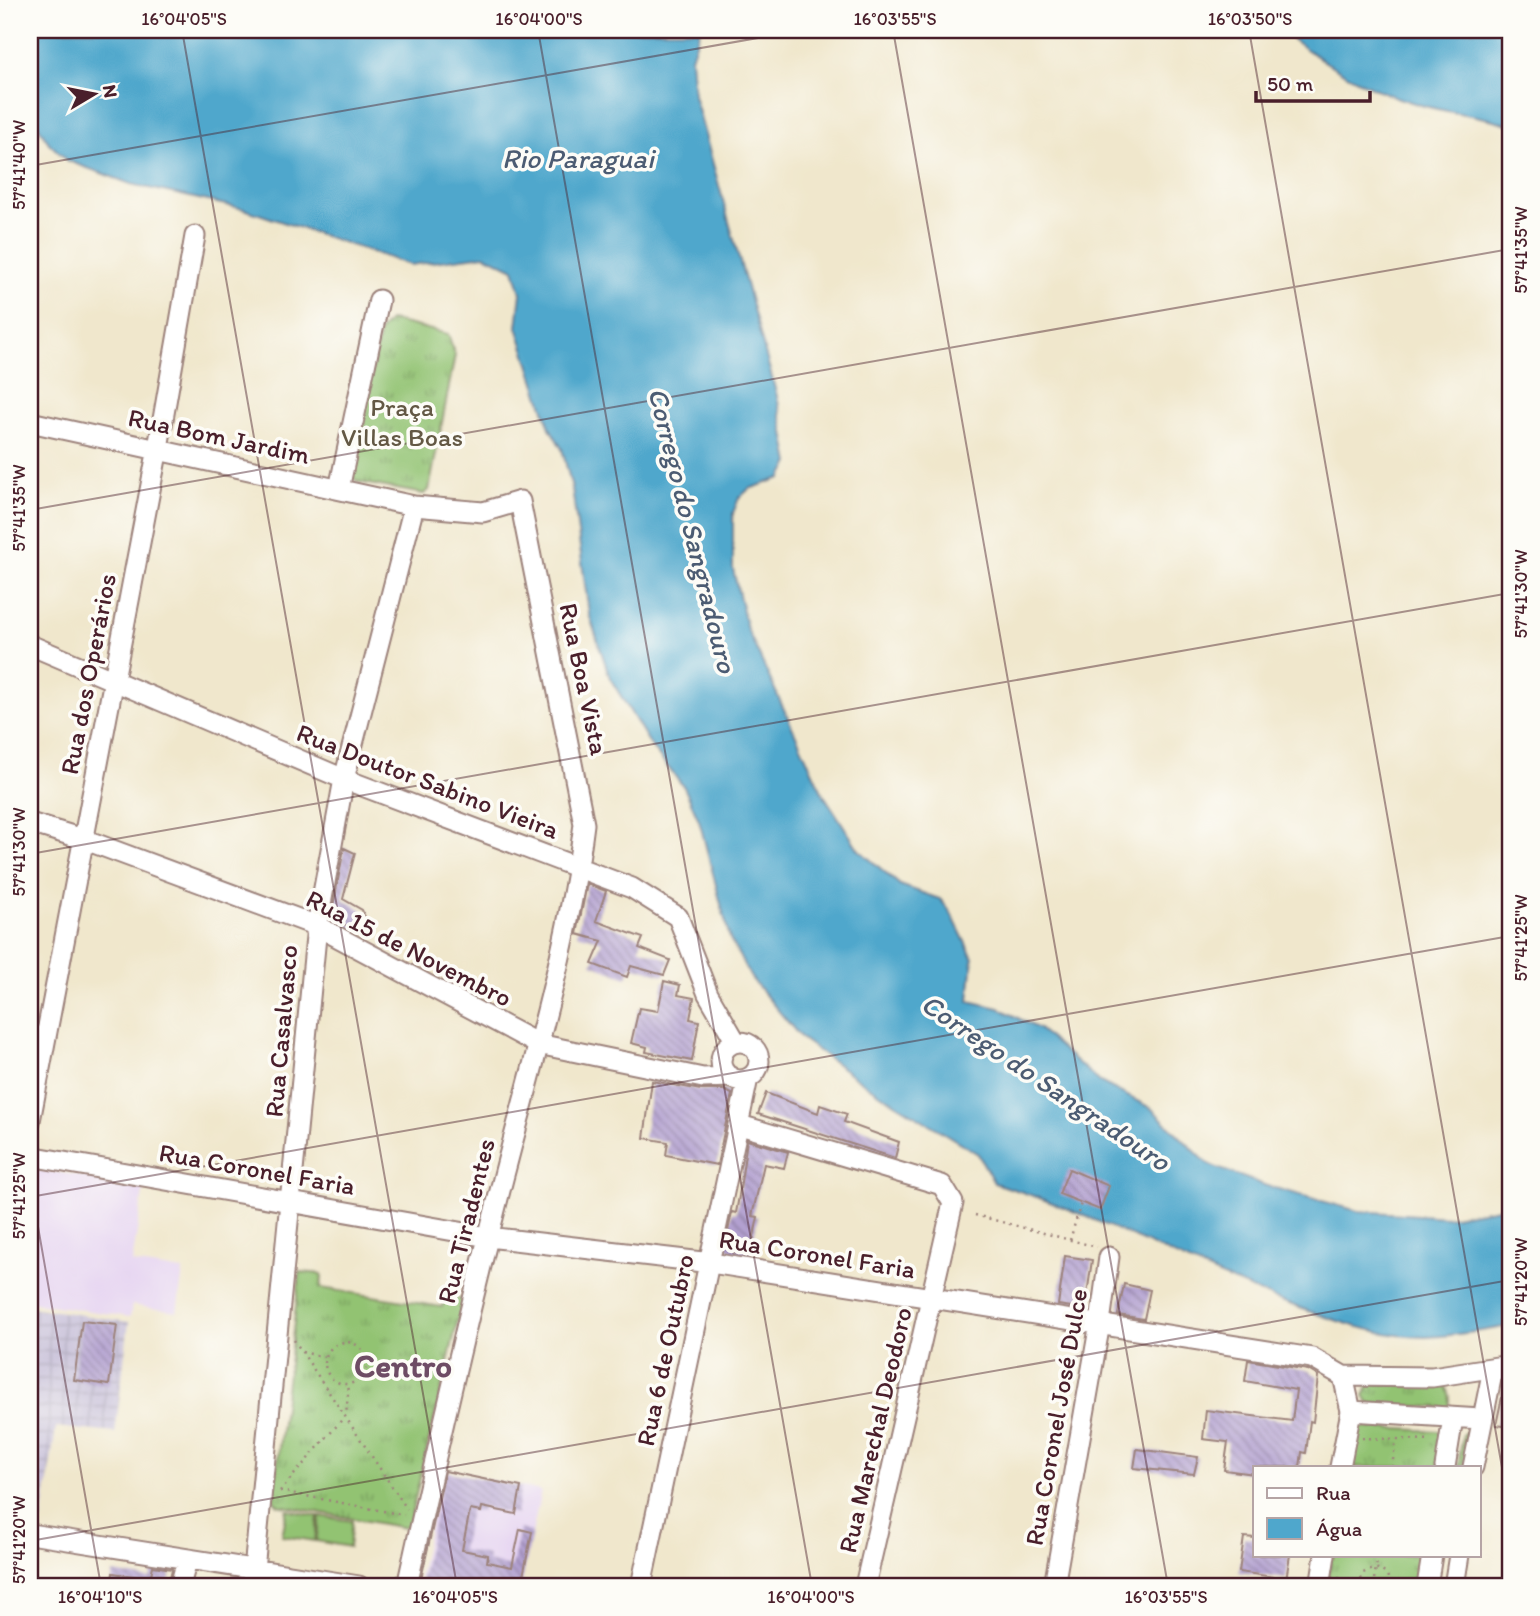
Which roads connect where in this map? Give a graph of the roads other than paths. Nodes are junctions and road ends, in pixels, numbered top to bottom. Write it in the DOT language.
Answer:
graph roads {
  1 [pos="195,236"];
  2 [pos="379,300"];
  3 [pos="30,422"];
  4 [pos="158,448"];
  5 [pos="340,489"];
  6 [pos="520,501"];
  7 [pos="414,506"];
  8 [pos="30,645"];
  9 [pos="113,680"];
  10 [pos="345,779"];
  11 [pos="30,823"];
  12 [pos="83,839"];
  13 [pos="579,868"];
  14 [pos="317,926"];
  15 [pos="736,1042"];
  16 [pos="538,1044"];
  17 [pos="739,1077"];
  18 [pos="30,1121"];
  19 [pos="740,1125"];
  20 [pos="30,1156"];
  21 [pos="292,1202"];
  22 [pos="488,1237"];
  23 [pos="1109,1257"];
  24 [pos="711,1263"];
  25 [pos="933,1299"];
  26 [pos="1100,1323"];
  27 [pos="1502,1367"];
  28 [pos="1343,1376"];
  29 [pos="1351,1411"];
  30 [pos="1453,1418"];
  31 [pos="1480,1419"];
  32 [pos="1339,1466"];
  33 [pos="1445,1466"];
  34 [pos="1473,1466"];
  35 [pos="30,1534"];
  36 [pos="1325,1556"];
  37 [pos="1432,1556"];
  38 [pos="1459,1556"];
  39 [pos="187,1560"];
  40 [pos="254,1570"];
  41 [pos="1328,1582"];
  42 [pos="180,1586"];
  43 [pos="359,1586"];
  44 [pos="407,1586"];
  45 [pos="640,1586"];
  46 [pos="865,1586"];
  47 [pos="1054,1586"];
  48 [pos="1427,1586"];
  49 [pos="1454,1586"];
  1 -- 4 [label="street, Rua dos Operários"];
  2 -- 5 [label="street"];
  3 -- 4 [label="street, Rua Bom Jardim"];
  4 -- 5 [label="street, Rua Bom Jardim"];
  4 -- 9 [label="street, Rua dos Operários"];
  5 -- 7 [label="street, Rua Bom Jardim"];
  6 -- 7 [label="street, Rua Bom Jardim"];
  6 -- 13 [label="street, Rua Boa Vista"];
  7 -- 10 [label="street, Rua Casalvasco"];
  8 -- 9 [label="street, Rua Doutor Sabino Vieira"];
  9 -- 10 [label="street, Rua Doutor Sabino Vieira"];
  9 -- 12 [label="street, Rua dos Operários"];
  10 -- 13 [label="street, Rua Doutor Sabino Vieira"];
  10 -- 14 [label="street, Rua Casalvasco"];
  11 -- 12 [label="street, Rua 15 de Novembro"];
  12 -- 14 [label="street, Rua 15 de Novembro"];
  12 -- 18 [label="street, Rua dos Operários"];
  13 -- 15 [label="street, Rua Doutor Sabino Vieira"];
  13 -- 16 [label="street, Rua Tiradentes"];
  14 -- 16 [label="street, Rua 15 de Novembro"];
  14 -- 21 [label="street, Rua Casalvasco"];
  15 -- 17 [label="street"];
  15 -- 17 [label="street"];
  16 -- 17 [label="street, Rua 15 de Novembro"];
  16 -- 22 [label="street, Rua Tiradentes"];
  17 -- 19 [label="street, Rua 6 de Outubro"];
  19 -- 24 [label="street, Rua 6 de Outubro"];
  19 -- 25 [label="street, Rua Marechal Deodoro"];
  20 -- 21 [label="street, Rua Coronel Faria"];
  21 -- 22 [label="street, Rua Coronel Faria"];
  21 -- 40 [label="street, Rua Casalvasco"];
  22 -- 24 [label="street, Rua Coronel Faria"];
  22 -- 44 [label="street, Rua Tiradentes"];
  23 -- 26 [label="street, Rua Coronel José Dulce"];
  24 -- 25 [label="street, Rua Coronel Faria"];
  24 -- 45 [label="street, Rua 6 de Outubro"];
  25 -- 26 [label="street, Rua Coronel Faria"];
  25 -- 46 [label="street, Rua Marechal Deodoro"];
  26 -- 28 [label="street, Rua Coronel Faria"];
  26 -- 47 [label="street, Rua Coronel José Dulce"];
  27 -- 28 [label="street, Rua Coronel Faria"];
  27 -- 31 [label="street"];
  28 -- 29 [label="street"];
  29 -- 30 [label="street"];
  29 -- 32 [label="street"];
  30 -- 31 [label="street"];
  30 -- 33 [label="street"];
  31 -- 34 [label="street"];
  35 -- 39 [label="street"];
  36 -- 41 [label="street"];
  37 -- 48 [label="street"];
  38 -- 49 [label="street"];
  39 -- 40 [label="street"];
  39 -- 42 [label="street"];
  40 -- 43 [label="street"];
}
